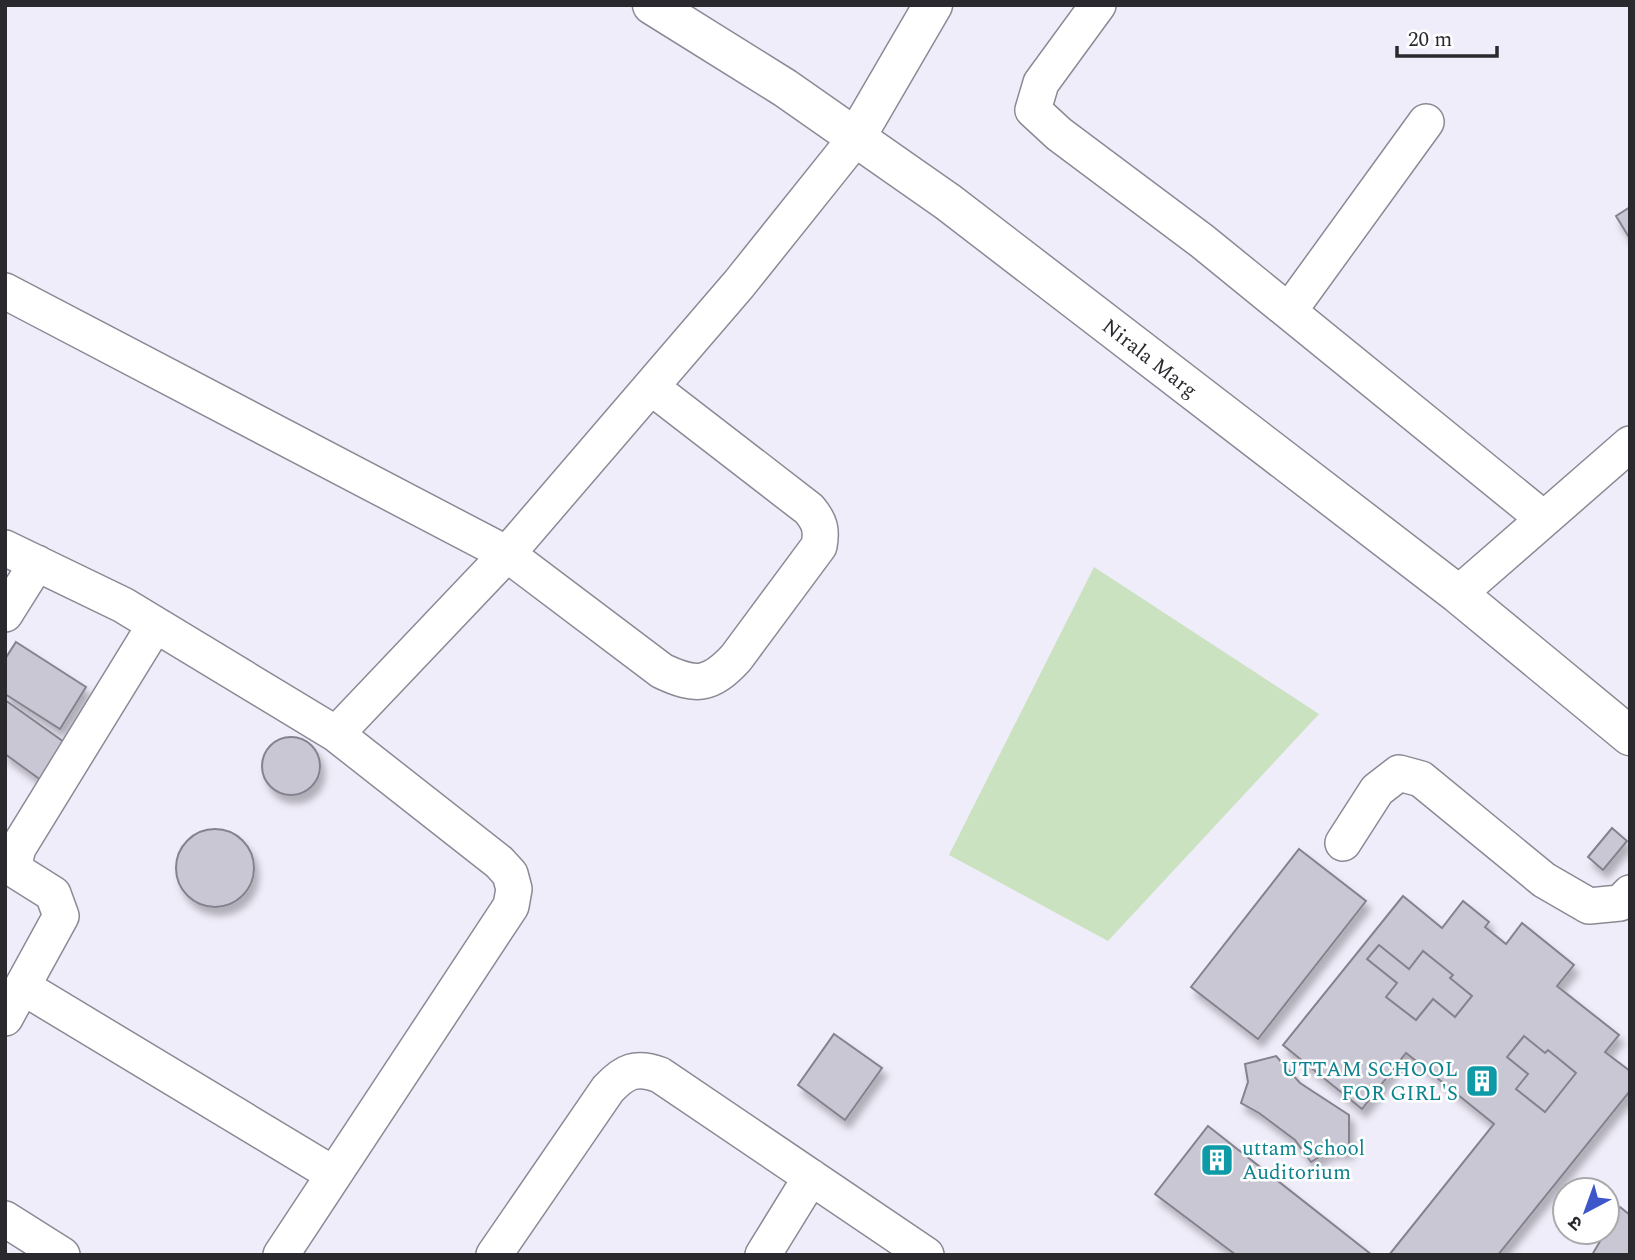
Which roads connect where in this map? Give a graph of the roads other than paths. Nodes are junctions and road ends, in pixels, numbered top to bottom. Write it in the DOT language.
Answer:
graph roads {
  1 [pos="652,5"];
  2 [pos="933,5"];
  3 [pos="1098,5"];
  4 [pos="1426,122"];
  5 [pos="855,139"];
  6 [pos="5,290"];
  7 [pos="1289,311"];
  8 [pos="651,387"];
  9 [pos="1630,444"];
  10 [pos="1544,519"];
  11 [pos="5,548"];
  12 [pos="507,554"];
  13 [pos="37,563"];
  14 [pos="1458,594"];
  15 [pos="5,614"];
  16 [pos="155,625"];
  17 [pos="337,734"];
  18 [pos="1630,736"];
  19 [pos="1343,843"];
  20 [pos="1630,893"];
  21 [pos="23,987"];
  22 [pos="5,1018"];
  23 [pos="333,1174"];
  24 [pos="811,1177"];
  25 [pos="5,1219"];
  26 [pos="62,1255"];
  27 [pos="281,1255"];
  28 [pos="494,1255"];
  29 [pos="763,1255"];
  30 [pos="926,1255"];
  1 -- 5 [label="street, Nirala Marg"];
  2 -- 5 [label="street"];
  3 -- 7 [label="street"];
  4 -- 7 [label="street"];
  5 -- 8 [label="street"];
  5 -- 14 [label="street, Nirala Marg"];
  6 -- 12 [label="street"];
  7 -- 10 [label="street"];
  8 -- 12 [label="street"];
  8 -- 12 [label="street"];
  9 -- 10 [label="street"];
  10 -- 14 [label="street"];
  11 -- 13 [label="street"];
  12 -- 17 [label="street"];
  13 -- 15 [label="street"];
  13 -- 16 [label="street"];
  14 -- 18 [label="street, Nirala Marg"];
  16 -- 17 [label="street"];
  16 -- 21 [label="street"];
  17 -- 23 [label="street"];
  19 -- 20 [label="street"];
  21 -- 22 [label="street"];
  21 -- 23 [label="street"];
  23 -- 27 [label="street"];
  24 -- 28 [label="street"];
  24 -- 29 [label="street"];
  24 -- 30 [label="street"];
  25 -- 26 [label="street"];
}
